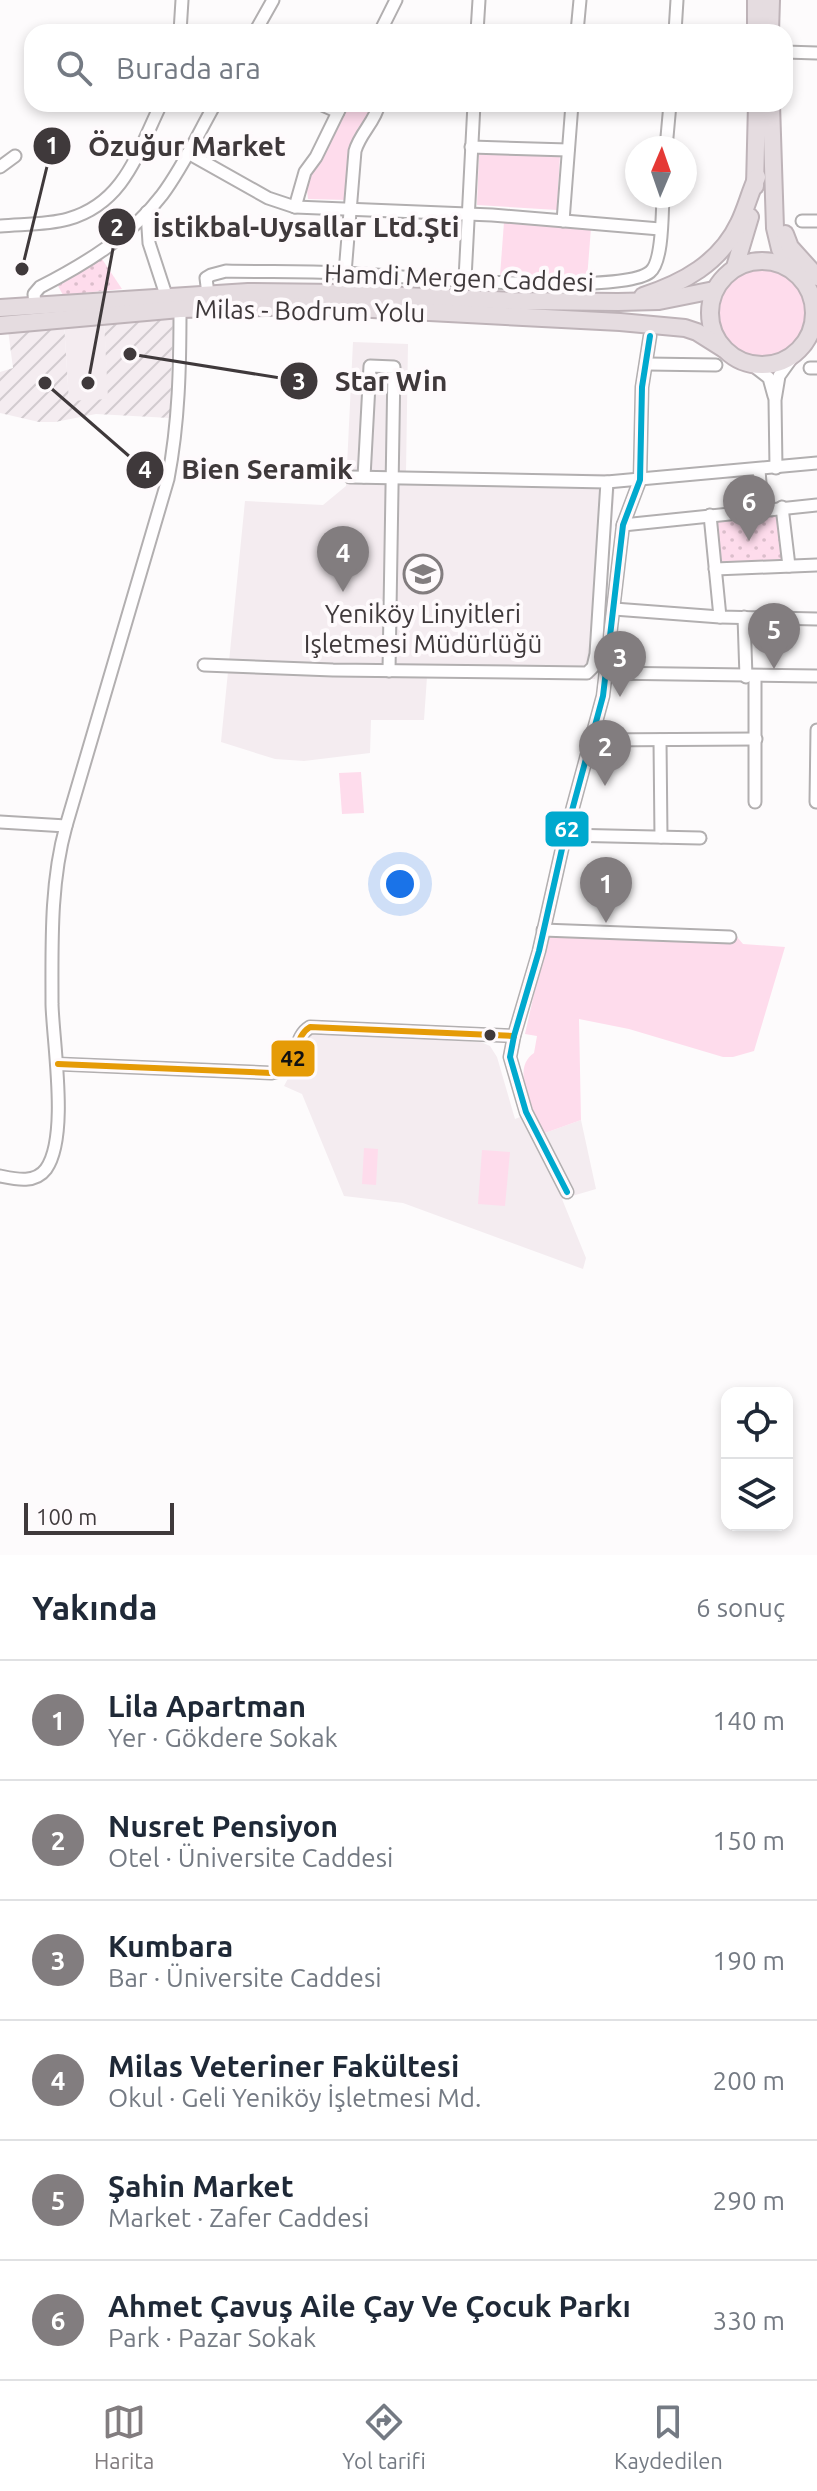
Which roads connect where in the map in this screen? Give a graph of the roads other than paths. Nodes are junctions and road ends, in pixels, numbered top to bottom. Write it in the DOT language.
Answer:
graph roads {
  1 [pos="182,0"];
  2 [pos="273,0"];
  3 [pos="396,0"];
  4 [pos="479,0"];
  5 [pos="580,0"];
  6 [pos="677,0"];
  7 [pos="756,0"];
  8 [pos="771,0"];
  9 [pos="180,24"];
  10 [pos="260,24"];
  11 [pos="384,24"];
  12 [pos="478,24"];
  13 [pos="578,24"];
  14 [pos="676,24"];
  15 [pos="756,24"];
  16 [pos="770,24"];
  17 [pos="793,52"];
  18 [pos="817,53"];
  19 [pos="157,112"];
  20 [pos="211,112"];
  21 [pos="338,112"];
  22 [pos="377,112"];
  23 [pos="473,112"];
  24 [pos="571,112"];
  25 [pos="669,112"];
  26 [pos="757,112"];
  27 [pos="771,112"];
  28 [pos="667,136"];
  29 [pos="471,147"];
  30 [pos="568,150"];
  31 [pos="188,153"];
  32 [pos="15,156"];
  33 [pos="0,167"];
  34 [pos="757,177"];
  35 [pos="295,207"];
  36 [pos="662,208"];
  37 [pos="350,210"];
  38 [pos="147,212"];
  39 [pos="468,214"];
  40 [pos="563,221"];
  41 [pos="802,221"];
  42 [pos="817,221"];
  43 [pos="0,226"];
  44 [pos="660,229"];
  45 [pos="735,267"];
  46 [pos="345,273"];
  47 [pos="465,279"];
  48 [pos="809,281"];
  49 [pos="714,290"];
  50 [pos="208,294"];
  51 [pos="618,302"];
  52 [pos="174,303"];
  53 [pos="35,305"];
  54 [pos="0,308"];
  55 [pos="0,325"];
  56 [pos="650,336"];
  57 [pos="812,341"];
  58 [pos="724,349"];
  59 [pos="794,355"];
  60 [pos="647,364"];
  61 [pos="751,364"];
  62 [pos="716,365"];
  63 [pos="775,400"];
  64 [pos="817,463"];
  65 [pos="776,468"];
  66 [pos="759,470"];
  67 [pos="350,477"];
  68 [pos="364,477"];
  69 [pos="393,477"];
  70 [pos="640,480"];
  71 [pos="607,482"];
  72 [pos="817,505"];
  73 [pos="782,507"];
  74 [pos="762,509"];
  75 [pos="710,515"];
  76 [pos="623,525"];
  77 [pos="817,565"];
  78 [pos="789,566"];
  79 [pos="715,569"];
  80 [pos="614,609"];
  81 [pos="720,617"];
  82 [pos="744,617"];
  83 [pos="817,619"];
  84 [pos="204,665"];
  85 [pos="389,671"];
  86 [pos="606,673"];
  87 [pos="751,676"];
  88 [pos="817,676"];
  89 [pos="817,730"];
  90 [pos="756,739"];
  91 [pos="592,740"];
  92 [pos="660,740"];
  93 [pos="755,802"];
  94 [pos="816,802"];
  95 [pos="0,822"];
  96 [pos="66,826"];
  97 [pos="565,835"];
  98 [pos="661,837"];
  99 [pos="700,838"];
  100 [pos="543,930"];
  101 [pos="730,937"];
  102 [pos="514,1036"];
  103 [pos="58,1064"];
  104 [pos="0,1176"];
  105 [pos="567,1192"];
  1 -- 9 [label="street"];
  2 -- 10 [label="street"];
  3 -- 11 [label="street"];
  4 -- 12 [label="street"];
  5 -- 13 [label="street"];
  6 -- 14 [label="street"];
  7 -- 15 [label="highway"];
  8 -- 16 [label="highway"];
  17 -- 18 [label="street"];
  19 -- 43 [label="street"];
  20 -- 31 [label="street"];
  21 -- 35 [label="street"];
  22 -- 37 [label="street"];
  23 -- 29 [label="street"];
  24 -- 30 [label="street"];
  25 -- 28 [label="street"];
  26 -- 34 [label="highway"];
  27 -- 48 [label="highway"];
  29 -- 30 [label="street"];
  29 -- 39 [label="street"];
  30 -- 40 [label="street"];
  31 -- 35 [label="street"];
  31 -- 38 [label="street"];
  32 -- 33 [label="street"];
  34 -- 45 [label="highway"];
  34 -- 51 [label="highway"];
  35 -- 37 [label="street"];
  36 -- 44 [label="street, Hamdi Mergen Caddesi"];
  37 -- 39 [label="street"];
  37 -- 46 [label="street"];
  38 -- 52 [label="street"];
  38 -- 53 [label="street"];
  39 -- 40 [label="street"];
  39 -- 47 [label="street"];
  40 -- 44 [label="street"];
  41 -- 42 [label="street"];
  44 -- 47 [label="street, Hamdi Mergen Caddesi"];
  45 -- 48 [label="highway"];
  45 -- 49 [label="highway"];
  46 -- 47 [label="street, Hamdi Mergen Caddesi"];
  46 -- 50 [label="street, Hamdi Mergen Caddesi"];
  48 -- 57 [label="highway"];
  49 -- 51 [label="highway"];
  49 -- 58 [label="highway"];
  50 -- 51 [label="highway, Milas - Bodrum Yolu"];
  50 -- 52 [label="highway, Milas - Bodrum Yolu"];
  52 -- 53 [label="highway, Milas - Bodrum Yolu"];
  52 -- 55 [label="highway, Milas - Bodrum Yolu"];
  52 -- 58 [label="highway, Milas - Bodrum Yolu"];
  52 -- 96 [label="street"];
  53 -- 54 [label="highway, Milas - Bodrum Yolu"];
  56 -- 60 [label="street"];
  57 -- 59 [label="highway"];
  58 -- 61 [label="highway"];
  59 -- 61 [label="highway"];
  59 -- 63 [label="street"];
  60 -- 62 [label="street"];
  60 -- 70 [label="street"];
  61 -- 63 [label="street"];
  63 -- 65 [label="street"];
  64 -- 65 [label="street"];
  65 -- 66 [label="street"];
  66 -- 70 [label="street"];
  66 -- 74 [label="street"];
  67 -- 68 [label="street"];
  68 -- 69 [label="street"];
  68 -- 69 [label="street"];
  69 -- 71 [label="street"];
  69 -- 85 [label="street"];
  70 -- 71 [label="street"];
  70 -- 76 [label="street"];
  71 -- 85 [label="street"];
  72 -- 73 [label="street"];
  73 -- 74 [label="street"];
  73 -- 78 [label="street"];
  74 -- 75 [label="street"];
  75 -- 76 [label="street"];
  75 -- 79 [label="street"];
  76 -- 80 [label="street"];
  77 -- 78 [label="street"];
  78 -- 79 [label="street"];
  79 -- 81 [label="street"];
  80 -- 81 [label="street"];
  80 -- 86 [label="street"];
  81 -- 82 [label="street"];
  82 -- 83 [label="street"];
  82 -- 87 [label="street"];
  84 -- 85 [label="street"];
  86 -- 87 [label="street"];
  86 -- 91 [label="street"];
  87 -- 88 [label="street"];
  87 -- 90 [label="street"];
  89 -- 94 [label="street"];
  90 -- 92 [label="street"];
  90 -- 93 [label="street"];
  91 -- 92 [label="street"];
  91 -- 97 [label="street"];
  92 -- 98 [label="street"];
  95 -- 96 [label="street"];
  96 -- 103 [label="street"];
  97 -- 98 [label="street"];
  97 -- 100 [label="street"];
  98 -- 99 [label="street"];
  100 -- 101 [label="street"];
  100 -- 102 [label="street"];
  102 -- 103 [label="street"];
  102 -- 105 [label="street"];
  103 -- 104 [label="street"];
}
